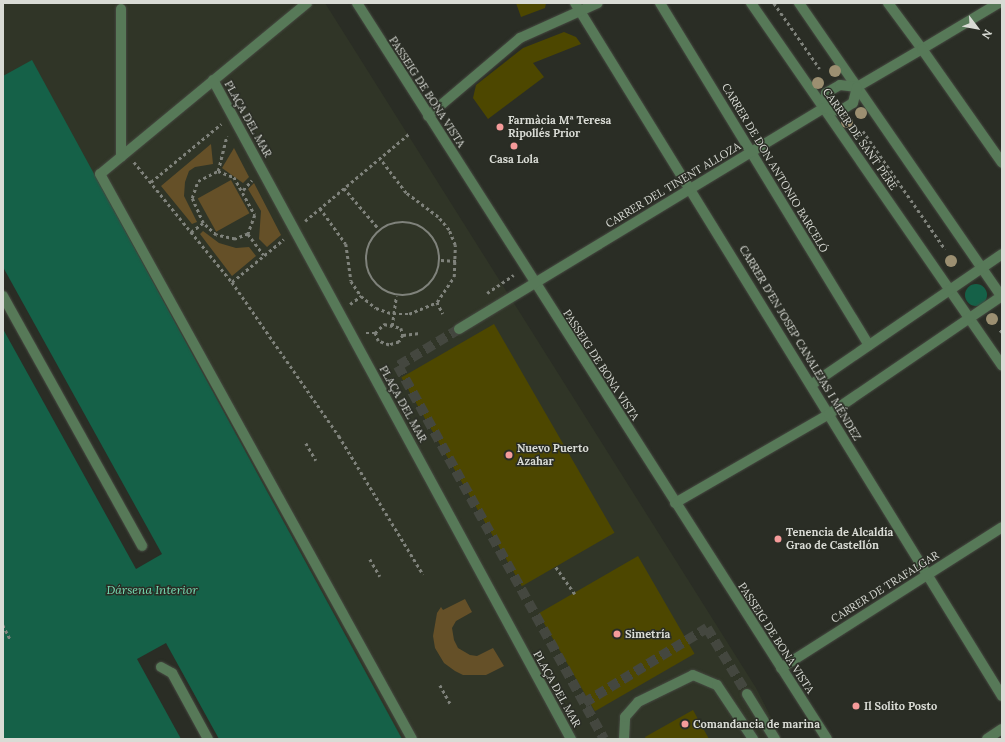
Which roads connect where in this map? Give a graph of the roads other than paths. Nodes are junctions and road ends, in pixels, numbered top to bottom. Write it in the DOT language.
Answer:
graph roads {
  1 [pos="307,3"];
  2 [pos="357,3"];
  3 [pos="598,3"];
  4 [pos="660,3"];
  5 [pos="751,3"];
  6 [pos="799,3"];
  7 [pos="888,3"];
  8 [pos="999,3"];
  9 [pos="577,7"];
  10 [pos="121,9"];
  11 [pos="922,49"];
  12 [pos="213,80"];
  13 [pos="857,87"];
  14 [pos="824,108"];
  15 [pos="428,116"];
  16 [pos="751,152"];
  17 [pos="124,154"];
  18 [pos="1002,163"];
  19 [pos="690,188"];
  20 [pos="1002,254"];
  21 [pos="982,268"];
  22 [pos="535,283"];
  23 [pos="950,289"];
  24 [pos="3,296"];
  25 [pos="1002,297"];
  26 [pos="970,318"];
  27 [pos="459,329"];
  28 [pos="869,345"];
  29 [pos="1002,365"];
  30 [pos="811,385"];
  31 [pos="829,414"];
  32 [pos="675,503"];
  33 [pos="1002,527"];
  34 [pos="142,546"];
  35 [pos="928,575"];
  36 [pos="161,666"];
  37 [pos="781,668"];
  38 [pos="748,694"];
  39 [pos="1002,696"];
  40 [pos="1002,729"];
  41 [pos="208,739"];
  42 [pos="412,739"];
  43 [pos="571,739"];
  44 [pos="624,739"];
  45 [pos="752,739"];
  46 [pos="775,739"];
  47 [pos="827,739"];
  48 [pos="987,739"];
  1 -- 12 [label="street, PLAÇA DEL MAR"];
  2 -- 15 [label="street, PASSEIG DE BONA VISTA"];
  3 -- 9 [label="street"];
  4 -- 16 [label="street, CARRER DE DON ANTONIO BARCELÓ"];
  5 -- 14 [label="street, CARRER DE SANT PERE"];
  6 -- 13 [label="street"];
  7 -- 11 [label="street"];
  8 -- 11 [label="street"];
  9 -- 15 [label="street"];
  9 -- 19 [label="street, CARRER D'EN JOSEP CANALEJAS I MÉNDEZ"];
  10 -- 17 [label="street"];
  11 -- 13 [label="street"];
  11 -- 18 [label="street"];
  12 -- 17 [label="street, PLAÇA DEL MAR"];
  12 -- 43 [label="street, PLAÇA DEL MAR"];
  13 -- 14 [label="street"];
  13 -- 14 [label="street"];
  13 -- 21 [label="street"];
  14 -- 16 [label="street, CARRER DEL TINENT ALLOZA"];
  14 -- 23 [label="street, CARRER DE SANT PERE"];
  15 -- 22 [label="street, PASSEIG DE BONA VISTA"];
  16 -- 19 [label="street, CARRER DEL TINENT ALLOZA"];
  16 -- 28 [label="street, CARRER DE DON ANTONIO BARCELÓ"];
  17 -- 42 [label="street, PLAÇA DEL MAR"];
  19 -- 22 [label="street, CARRER DEL TINENT ALLOZA"];
  19 -- 30 [label="street, CARRER D'EN JOSEP CANALEJAS I MÉNDEZ"];
  20 -- 21 [label="street"];
  21 -- 23 [label="street"];
  21 -- 25 [label="street"];
  22 -- 27 [label="street, CARRER DEL TINENT ALLOZA"];
  22 -- 32 [label="street, PASSEIG DE BONA VISTA"];
  23 -- 26 [label="street, CARRER DE SANT PERE"];
  23 -- 28 [label="street"];
  24 -- 34 [label="street"];
  25 -- 26 [label="street"];
  26 -- 29 [label="street, CARRER DE SANT PERE"];
  26 -- 31 [label="street"];
  28 -- 30 [label="street"];
  30 -- 31 [label="street, CARRER D'EN JOSEP CANALEJAS I MÉNDEZ"];
  31 -- 32 [label="street"];
  31 -- 35 [label="street, CARRER D'EN JOSEP CANALEJAS I MÉNDEZ"];
  32 -- 37 [label="street, PASSEIG DE BONA VISTA"];
  33 -- 35 [label="street, CARRER DE TRAFALGAR"];
  35 -- 37 [label="street, CARRER DE TRAFALGAR"];
  35 -- 39 [label="street, CARRER D'EN JOSEP CANALEJAS I MÉNDEZ"];
  36 -- 41 [label="street"];
  37 -- 47 [label="street, PASSEIG DE BONA VISTA"];
  38 -- 46 [label="street"];
  40 -- 48 [label="street"];
  44 -- 45 [label="street"];
}
